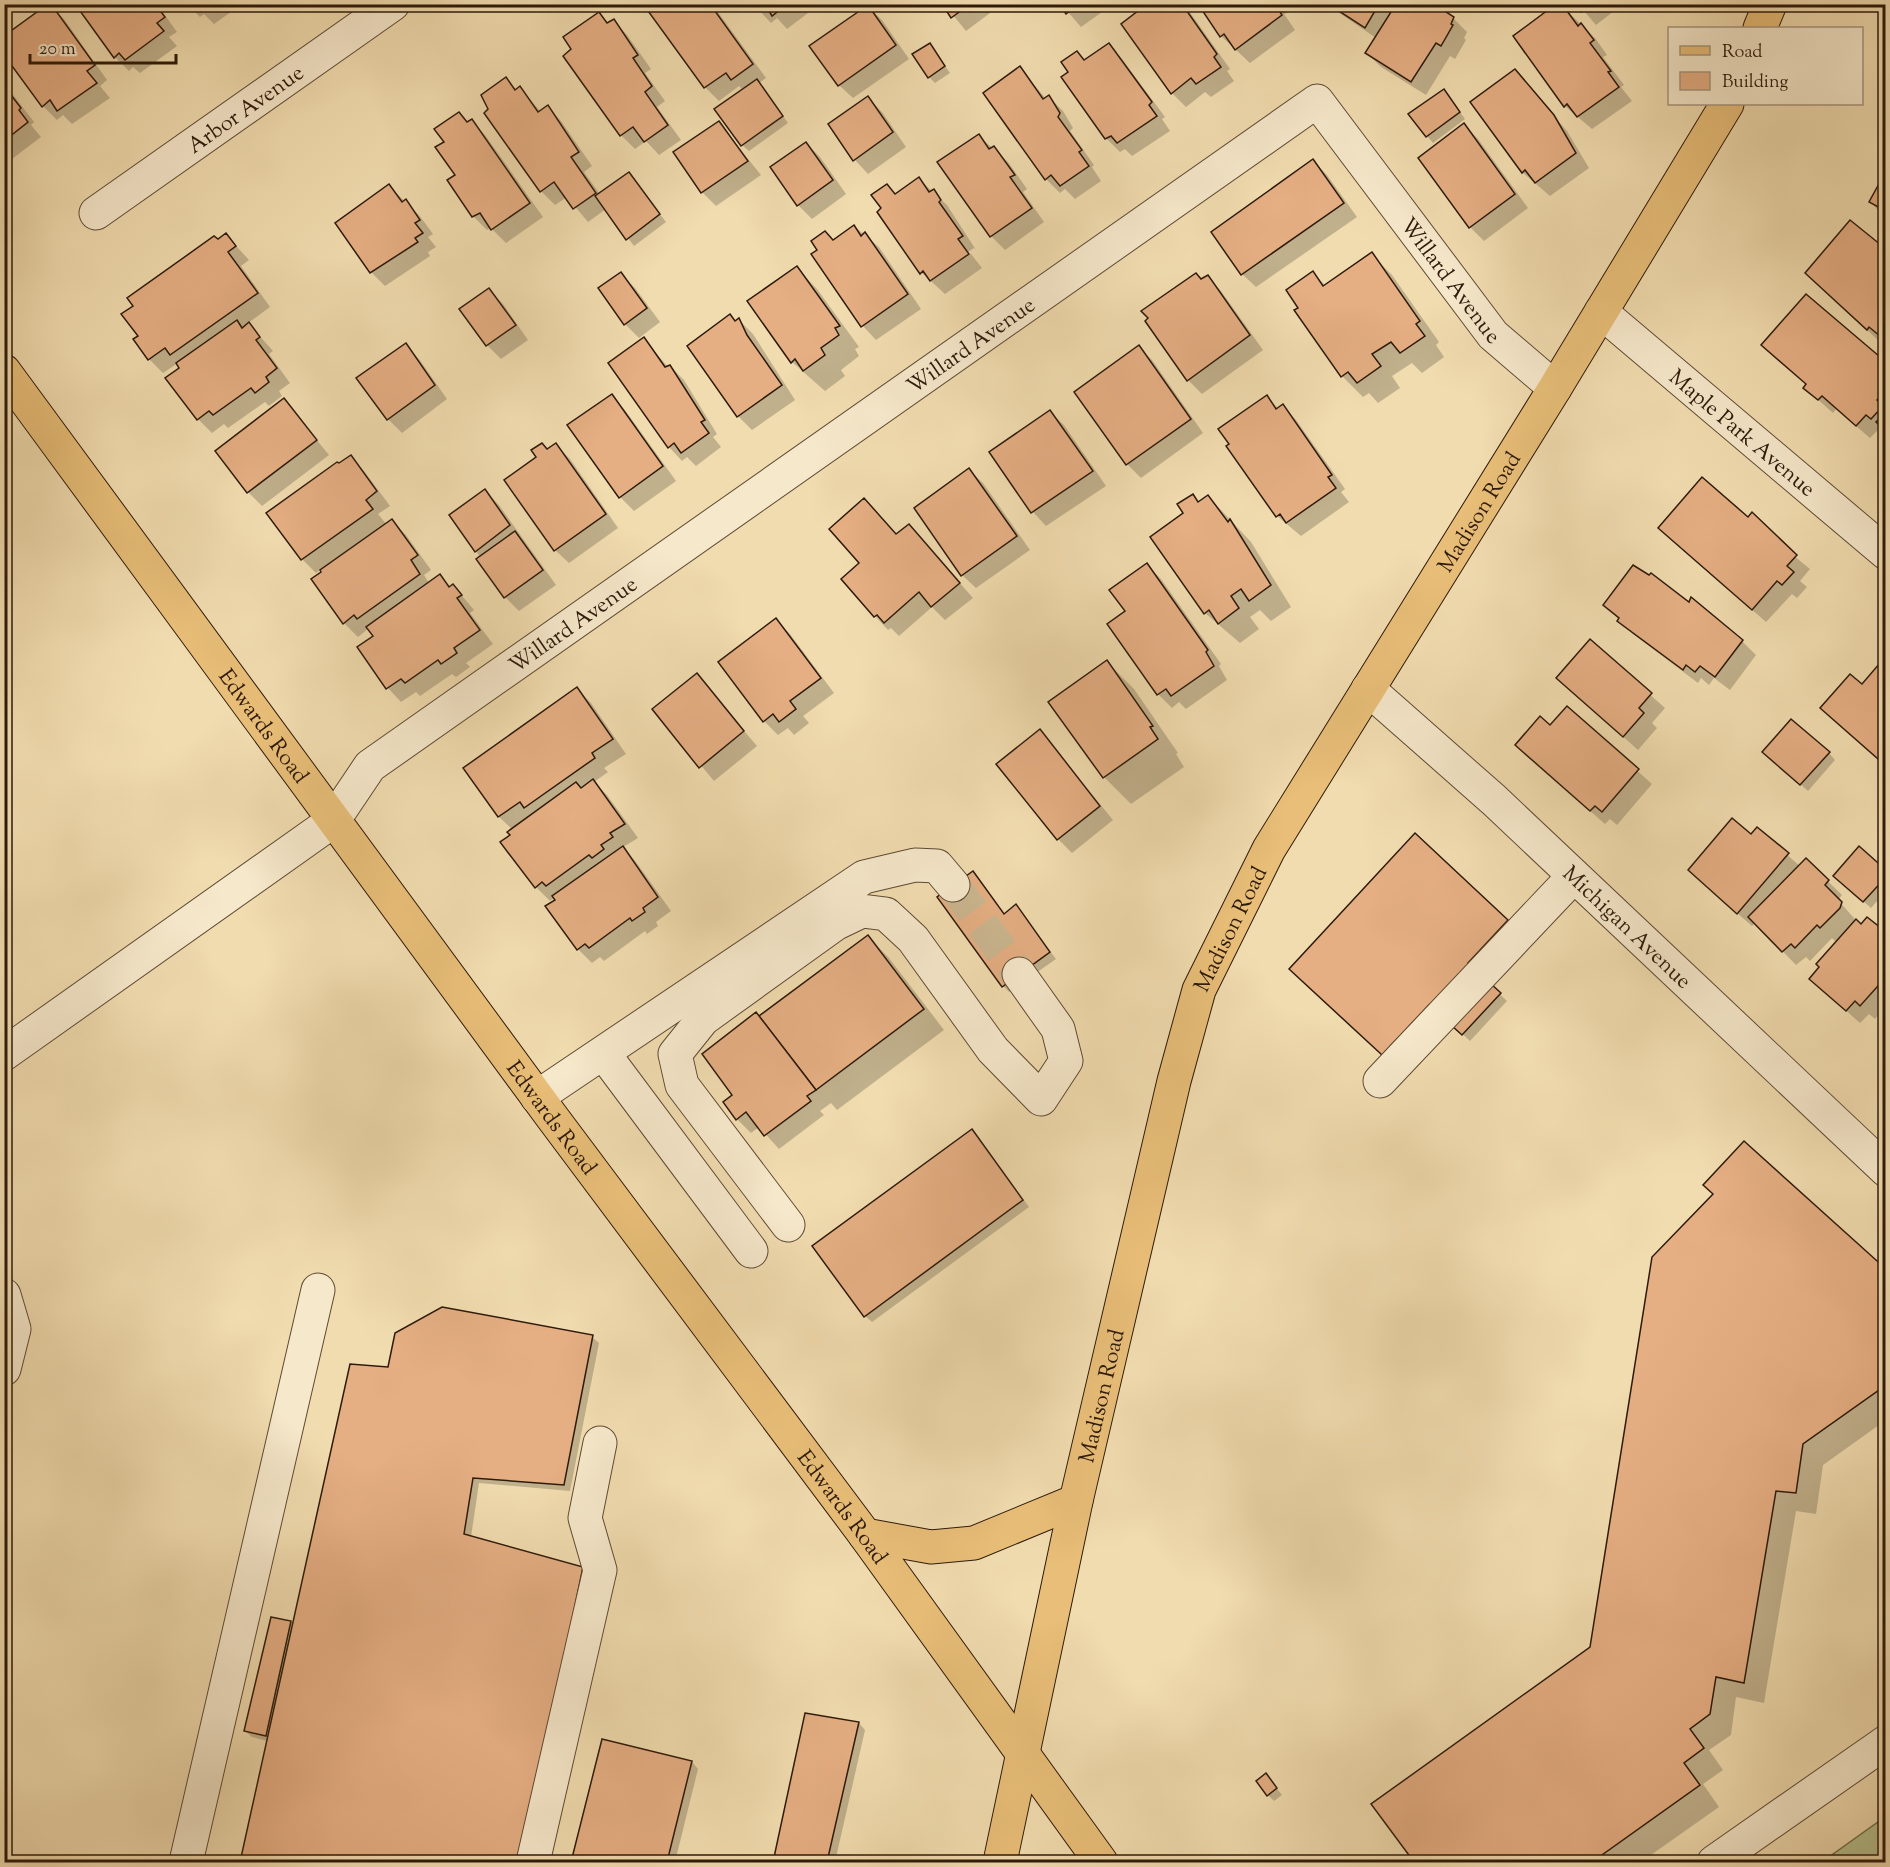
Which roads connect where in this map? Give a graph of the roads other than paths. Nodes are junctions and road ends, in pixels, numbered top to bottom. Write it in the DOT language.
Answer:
graph roads {
  1 [pos="393,4"];
  2 [pos="1770,4"];
  3 [pos="1760,27"];
  4 [pos="1726,105"];
  5 [pos="96,213"];
  6 [pos="1601,312"];
  7 [pos="10,386"];
  8 [pos="1555,388"];
  9 [pos="1886,554"];
  10 [pos="1368,689"];
  11 [pos="333,821"];
  12 [pos="1574,876"];
  13 [pos="953,885"];
  14 [pos="1019,974"];
  15 [pos="4,1054"];
  16 [pos="604,1054"];
  17 [pos="1380,1081"];
  18 [pos="537,1097"];
  19 [pos="1886,1170"];
  20 [pos="788,1225"];
  21 [pos="751,1251"];
  22 [pos="318,1290"];
  23 [pos="4,1295"];
  24 [pos="4,1369"];
  25 [pos="600,1443"];
  26 [pos="1076,1501"];
  27 [pos="865,1534"];
  28 [pos="1886,1742"];
  29 [pos="1023,1752"];
  30 [pos="186,1863"];
  31 [pos="534,1863"];
  32 [pos="1000,1863"];
  33 [pos="1101,1863"];
  34 [pos="1714,1863"];
  1 -- 5 [label="street, Arbor Avenue"];
  2 -- 3 [label="main road"];
  4 -- 6 [label="main road, Madison Road"];
  6 -- 8 [label="main road, Madison Road"];
  6 -- 9 [label="street, Maple Park Avenue"];
  7 -- 11 [label="main road, Edwards Road"];
  8 -- 10 [label="main road, Madison Road"];
  8 -- 11 [label="street, Willard Avenue"];
  10 -- 12 [label="street, Michigan Avenue"];
  10 -- 26 [label="main road, Madison Road"];
  11 -- 15 [label="street"];
  11 -- 18 [label="main road, Edwards Road"];
  12 -- 17 [label="street"];
  12 -- 19 [label="street, Michigan Avenue"];
  13 -- 16 [label="street"];
  14 -- 20 [label="street"];
  16 -- 18 [label="street"];
  16 -- 21 [label="street"];
  18 -- 27 [label="main road, Edwards Road"];
  22 -- 30 [label="street"];
  23 -- 24 [label="street"];
  25 -- 31 [label="street"];
  26 -- 27 [label="main road"];
  26 -- 29 [label="main road, Madison Road"];
  27 -- 29 [label="main road, Edwards Road"];
  28 -- 34 [label="street"];
  29 -- 32 [label="main road, Madison Road"];
  29 -- 33 [label="main road, Edwards Road"];
}
